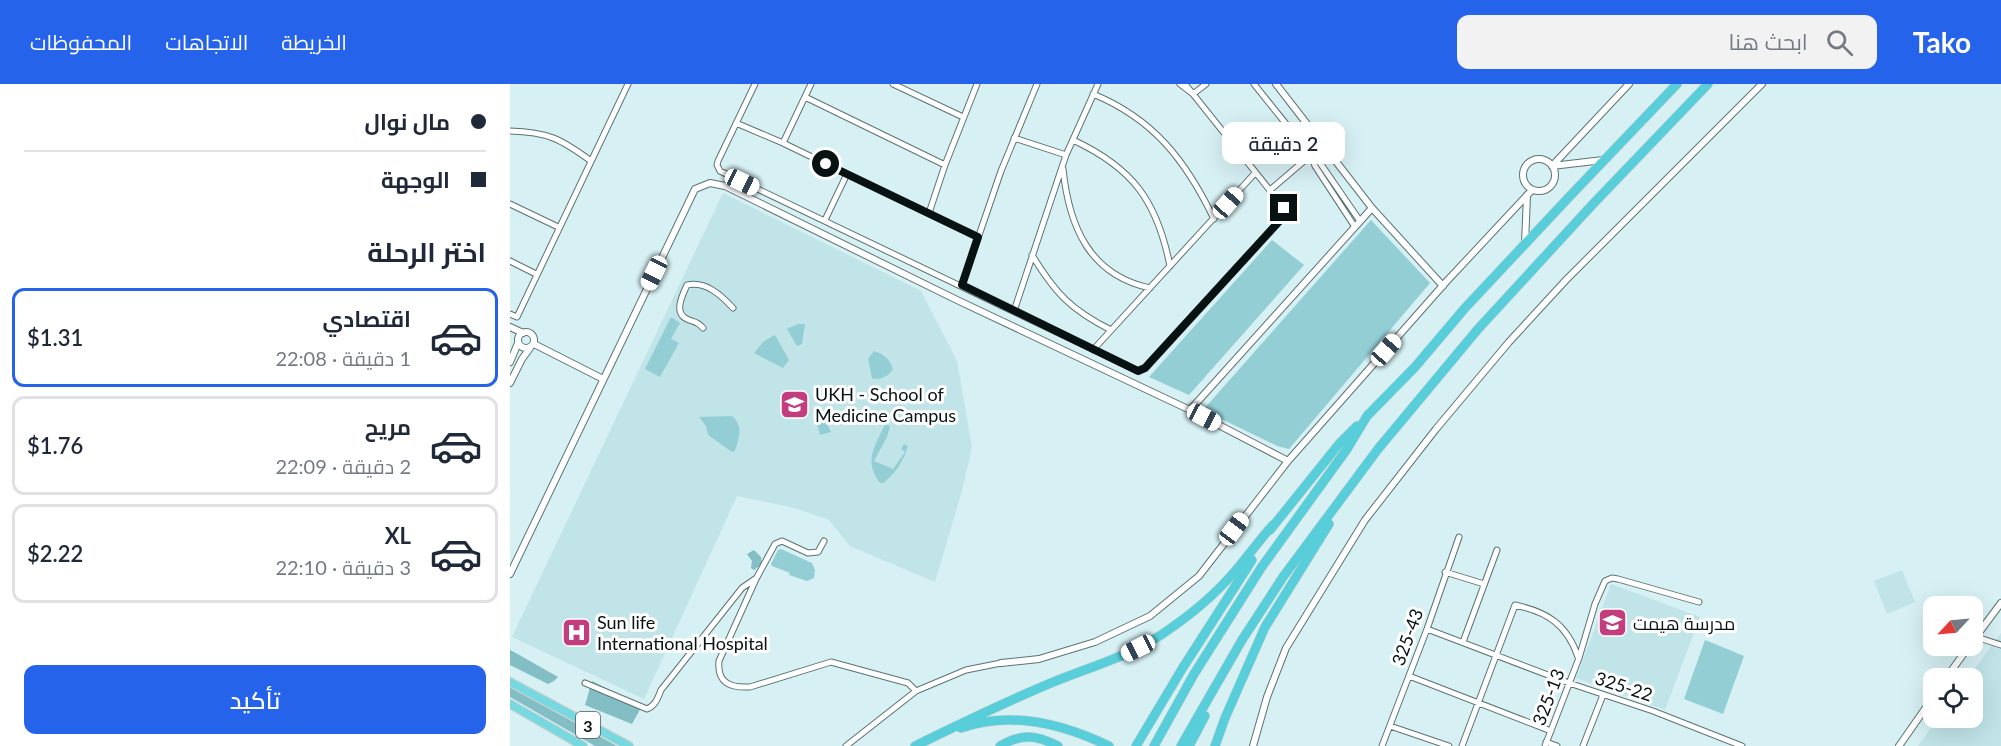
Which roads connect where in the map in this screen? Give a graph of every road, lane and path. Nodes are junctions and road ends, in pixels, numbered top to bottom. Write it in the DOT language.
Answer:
graph roads {
  1 [pos="755,84"];
  2 [pos="811,84"];
  3 [pos="893,84"];
  4 [pos="977,84"];
  5 [pos="1037,84"];
  6 [pos="1098,84"];
  7 [pos="1180,84"];
  8 [pos="1185,84"];
  9 [pos="1206,84"];
  10 [pos="1254,84"];
  11 [pos="1276,84"];
  12 [pos="1629,84"];
  13 [pos="1677,84"];
  14 [pos="1708,84"];
  15 [pos="1762,84"];
  16 [pos="627,85"];
  17 [pos="1093,94"];
  18 [pos="1193,94"];
  19 [pos="805,97"];
  20 [pos="963,117"];
  21 [pos="736,123"];
  22 [pos="510,131"];
  23 [pos="1014,138"];
  24 [pos="1073,140"];
  25 [pos="783,143"];
  26 [pos="1066,155"];
  27 [pos="1311,155"];
  28 [pos="1603,160"];
  29 [pos="591,161"];
  30 [pos="945,165"];
  31 [pos="1062,166"];
  32 [pos="1552,166"];
  33 [pos="1255,172"];
  34 [pos="847,174"];
  35 [pos="1270,190"];
  36 [pos="1528,190"];
  37 [pos="510,204"];
  38 [pos="1351,208"];
  39 [pos="1372,208"];
  40 [pos="929,213"];
  41 [pos="1346,213"];
  42 [pos="1214,219"];
  43 [pos="825,220"];
  44 [pos="1358,224"];
  45 [pos="556,226"];
  46 [pos="978,237"];
  47 [pos="1525,244"];
  48 [pos="1032,255"];
  49 [pos="510,261"];
  50 [pos="1170,266"];
  51 [pos="534,273"];
  52 [pos="962,285"];
  53 [pos="1443,286"];
  54 [pos="1150,288"];
  55 [pos="733,308"];
  56 [pos="1014,311"];
  57 [pos="510,314"];
  58 [pos="510,327"];
  59 [pos="702,328"];
  60 [pos="1111,330"];
  61 [pos="523,333"];
  62 [pos="510,339"];
  63 [pos="518,341"];
  64 [pos="532,346"];
  65 [pos="1093,350"];
  66 [pos="510,362"];
  67 [pos="603,379"];
  68 [pos="510,383"];
  69 [pos="1190,410"];
  70 [pos="1367,416"];
  71 [pos="1378,449"];
  72 [pos="1288,461"];
  73 [pos="1273,525"];
  74 [pos="1459,537"];
  75 [pos="824,541"];
  76 [pos="1497,550"];
  77 [pos="1445,572"];
  78 [pos="510,573"];
  79 [pos="756,579"];
  80 [pos="1484,584"];
  81 [pos="1699,602"];
  82 [pos="2001,603"];
  83 [pos="1252,626"];
  84 [pos="1983,627"];
  85 [pos="1427,629"];
  86 [pos="1463,642"];
  87 [pos="1983,642"];
  88 [pos="2001,645"];
  89 [pos="1496,655"];
  90 [pos="1579,658"];
  91 [pos="1001,663"];
  92 [pos="1408,676"];
  93 [pos="510,682"];
  94 [pos="585,682"];
  95 [pos="1569,683"];
  96 [pos="915,691"];
  97 [pos="1602,695"];
  98 [pos="1478,703"];
  99 [pos="510,704"];
  100 [pos="1923,712"];
  101 [pos="1390,726"];
  102 [pos="1551,731"];
  103 [pos="919,744"];
  104 [pos="1546,744"];
  105 [pos="1136,745"];
  106 [pos="583,746"];
  107 [pos="629,746"];
  108 [pos="846,746"];
  109 [pos="1000,746"];
  110 [pos="1058,746"];
  111 [pos="1109,746"];
  112 [pos="1154,746"];
  113 [pos="1180,746"];
  114 [pos="1189,746"];
  115 [pos="1215,746"];
  116 [pos="1253,746"];
  117 [pos="1382,746"];
  118 [pos="1449,746"];
  119 [pos="1462,746"];
  120 [pos="1557,746"];
  121 [pos="1583,746"];
  122 [pos="1742,746"];
  123 [pos="1899,746"];
  1 -- 21 [label="street"];
  2 -- 19 [label="street"];
  3 -- 20 [label="street"];
  4 -- 20 [label="street"];
  5 -- 23 [label="street"];
  6 -- 17 [label="street"];
  7 -- 18 [label="street"];
  8 -- 18 [label="street"];
  9 -- 18 [label="street"];
  10 -- 27 [label="street"];
  11 -- 39 [label="street"];
  12 -- 32 [label="street"];
  13 -- 28 [label="highway"];
  14 -- 71 [label="highway"];
  15 -- 116 [label="street"];
  16 -- 29 [label="street"];
  17 -- 24 [label="street"];
  17 -- 42 [label="street"];
  18 -- 33 [label="street"];
  19 -- 25 [label="street"];
  19 -- 30 [label="street"];
  20 -- 30 [label="street"];
  21 -- 25 [label="street"];
  21 -- 43 [label="street"];
  22 -- 29 [label="street"];
  23 -- 26 [label="street"];
  23 -- 46 [label="street"];
  24 -- 26 [label="street"];
  24 -- 50 [label="street"];
  25 -- 34 [label="street"];
  26 -- 31 [label="street"];
  27 -- 35 [label="street"];
  27 -- 38 [label="street"];
  27 -- 41 [label="street"];
  28 -- 32 [label="street"];
  28 -- 47 [label="highway"];
  29 -- 57 [label="street"];
  30 -- 40 [label="street"];
  31 -- 48 [label="street"];
  31 -- 54 [label="street"];
  32 -- 36 [label="street"];
  32 -- 36 [label="street"];
  33 -- 35 [label="street"];
  33 -- 42 [label="street"];
  34 -- 40 [label="street"];
  34 -- 43 [label="street"];
  35 -- 65 [label="street"];
  36 -- 47 [label="street"];
  36 -- 53 [label="street"];
  37 -- 45 [label="street"];
  38 -- 41 [label="street"];
  38 -- 44 [label="street"];
  39 -- 44 [label="street"];
  39 -- 53 [label="street"];
  40 -- 46 [label="street"];
  41 -- 44 [label="street"];
  42 -- 50 [label="street"];
  43 -- 52 [label="street"];
  44 -- 69 [label="street"];
  46 -- 52 [label="street"];
  47 -- 70 [label="highway"];
  48 -- 56 [label="street"];
  48 -- 60 [label="street"];
  49 -- 51 [label="street"];
  50 -- 54 [label="street"];
  52 -- 56 [label="street"];
  53 -- 72 [label="street"];
  54 -- 60 [label="street"];
  55 -- 59 [label="street"];
  56 -- 65 [label="street"];
  58 -- 61 [label="street"];
  60 -- 65 [label="street"];
  61 -- 63 [label="street"];
  61 -- 64 [label="street"];
  62 -- 63 [label="street"];
  63 -- 64 [label="street"];
  63 -- 66 [label="street"];
  64 -- 67 [label="street"];
  64 -- 68 [label="street"];
  67 -- 69 [label="street"];
  67 -- 78 [label="street"];
  69 -- 72 [label="street"];
  70 -- 73 [label="highway"];
  70 -- 112 [label="highway"];
  71 -- 83 [label="highway"];
  71 -- 115 [label="highway"];
  72 -- 91 [label="street"];
  73 -- 103 [label="highway"];
  73 -- 105 [label="highway"];
  74 -- 77 [label="street, 325-43"];
  75 -- 79 [label="street"];
  76 -- 80 [label="street"];
  77 -- 80 [label="street"];
  77 -- 85 [label="street, 325-43"];
  79 -- 94 [label="street"];
  79 -- 96 [label="street"];
  80 -- 86 [label="street"];
  81 -- 90 [label="street, 325-13"];
  82 -- 84 [label="street"];
  83 -- 113 [label="highway"];
  83 -- 114 [label="highway"];
  85 -- 86 [label="street, 325-22"];
  85 -- 92 [label="street, 325-43"];
  86 -- 89 [label="street, 325-22"];
  87 -- 88 [label="street"];
  89 -- 90 [label="street"];
  89 -- 95 [label="street, 325-22"];
  89 -- 98 [label="street"];
  90 -- 95 [label="street, 325-13"];
  91 -- 96 [label="street"];
  92 -- 98 [label="street"];
  92 -- 101 [label="street, 325-43"];
  93 -- 107 [label="highway, 3"];
  95 -- 97 [label="street, 325-22"];
  95 -- 102 [label="street, 325-13"];
  96 -- 108 [label="street"];
  97 -- 121 [label="street"];
  97 -- 122 [label="street, 325-22"];
  98 -- 102 [label="street"];
  98 -- 119 [label="street"];
  99 -- 106 [label="highway, 3"];
  100 -- 123 [label="street"];
  101 -- 117 [label="street, 325-43"];
  101 -- 118 [label="street"];
  102 -- 104 [label="street, 325-13"];
  103 -- 111 [label="highway"];
  104 -- 120 [label="street"];
  109 -- 110 [label="highway"];
}
